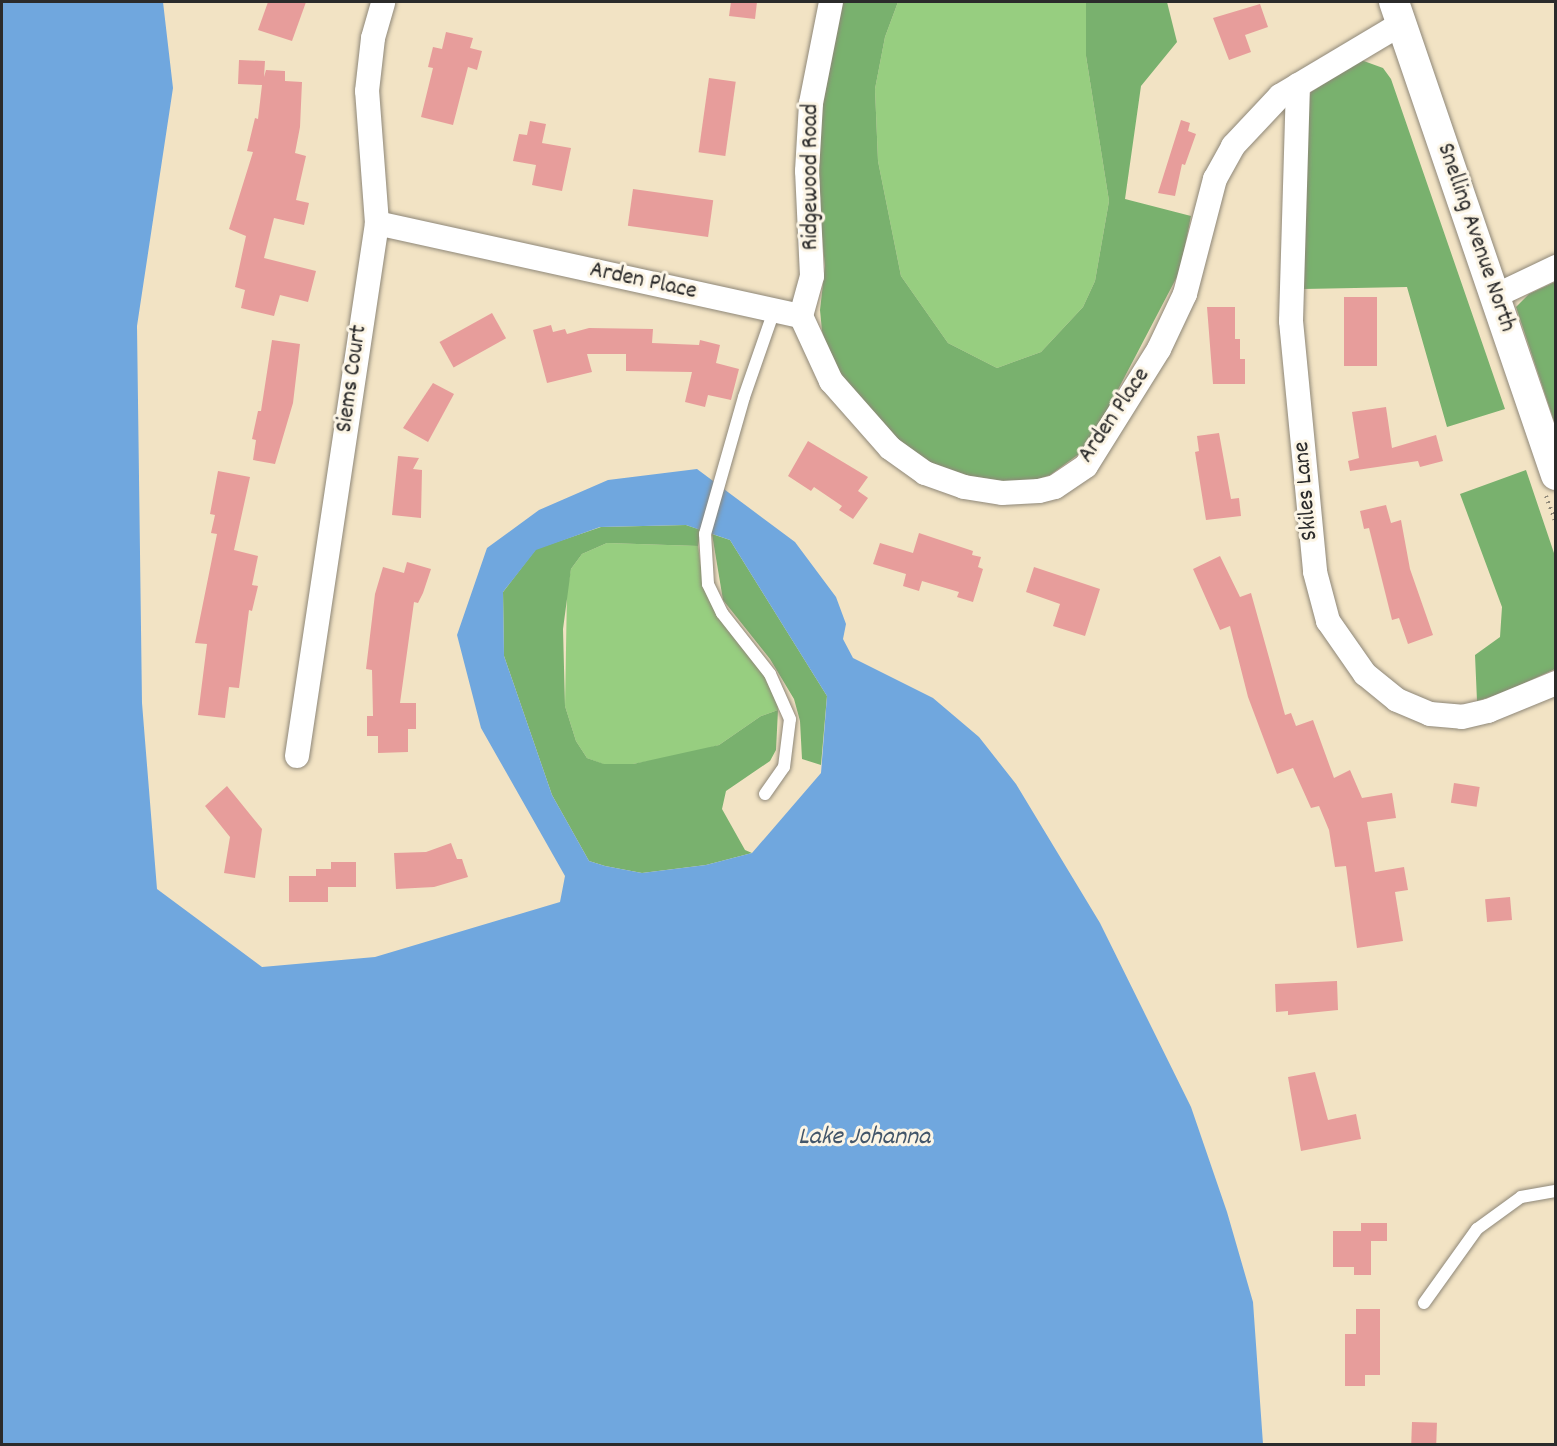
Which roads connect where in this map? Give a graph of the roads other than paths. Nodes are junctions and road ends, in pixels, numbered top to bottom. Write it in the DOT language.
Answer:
graph roads {
  1 [pos="383,2"];
  2 [pos="831,2"];
  3 [pos="1398,13"];
  4 [pos="1298,86"];
  5 [pos="376,223"];
  6 [pos="1556,267"];
  7 [pos="1495,296"];
  8 [pos="774,311"];
  9 [pos="801,316"];
  10 [pos="1556,475"];
  11 [pos="1556,683"];
  12 [pos="297,756"];
  13 [pos="765,794"];
  14 [pos="1556,1191"];
  15 [pos="1424,1303"];
  1 -- 5 [label="street, Siems Court"];
  2 -- 9 [label="street, Ridgewood Road"];
  3 -- 4 [label="street, Arden Place"];
  3 -- 7 [label="street, Snelling Avenue North"];
  4 -- 9 [label="street, Arden Place"];
  4 -- 11 [label="street, Skiles Lane"];
  5 -- 8 [label="street, Arden Place"];
  5 -- 12 [label="street, Siems Court"];
  6 -- 7 [label="street"];
  7 -- 10 [label="street, Snelling Avenue North"];
  8 -- 9 [label="street, Arden Place"];
  8 -- 13 [label="lane"];
  14 -- 15 [label="lane"];
}
